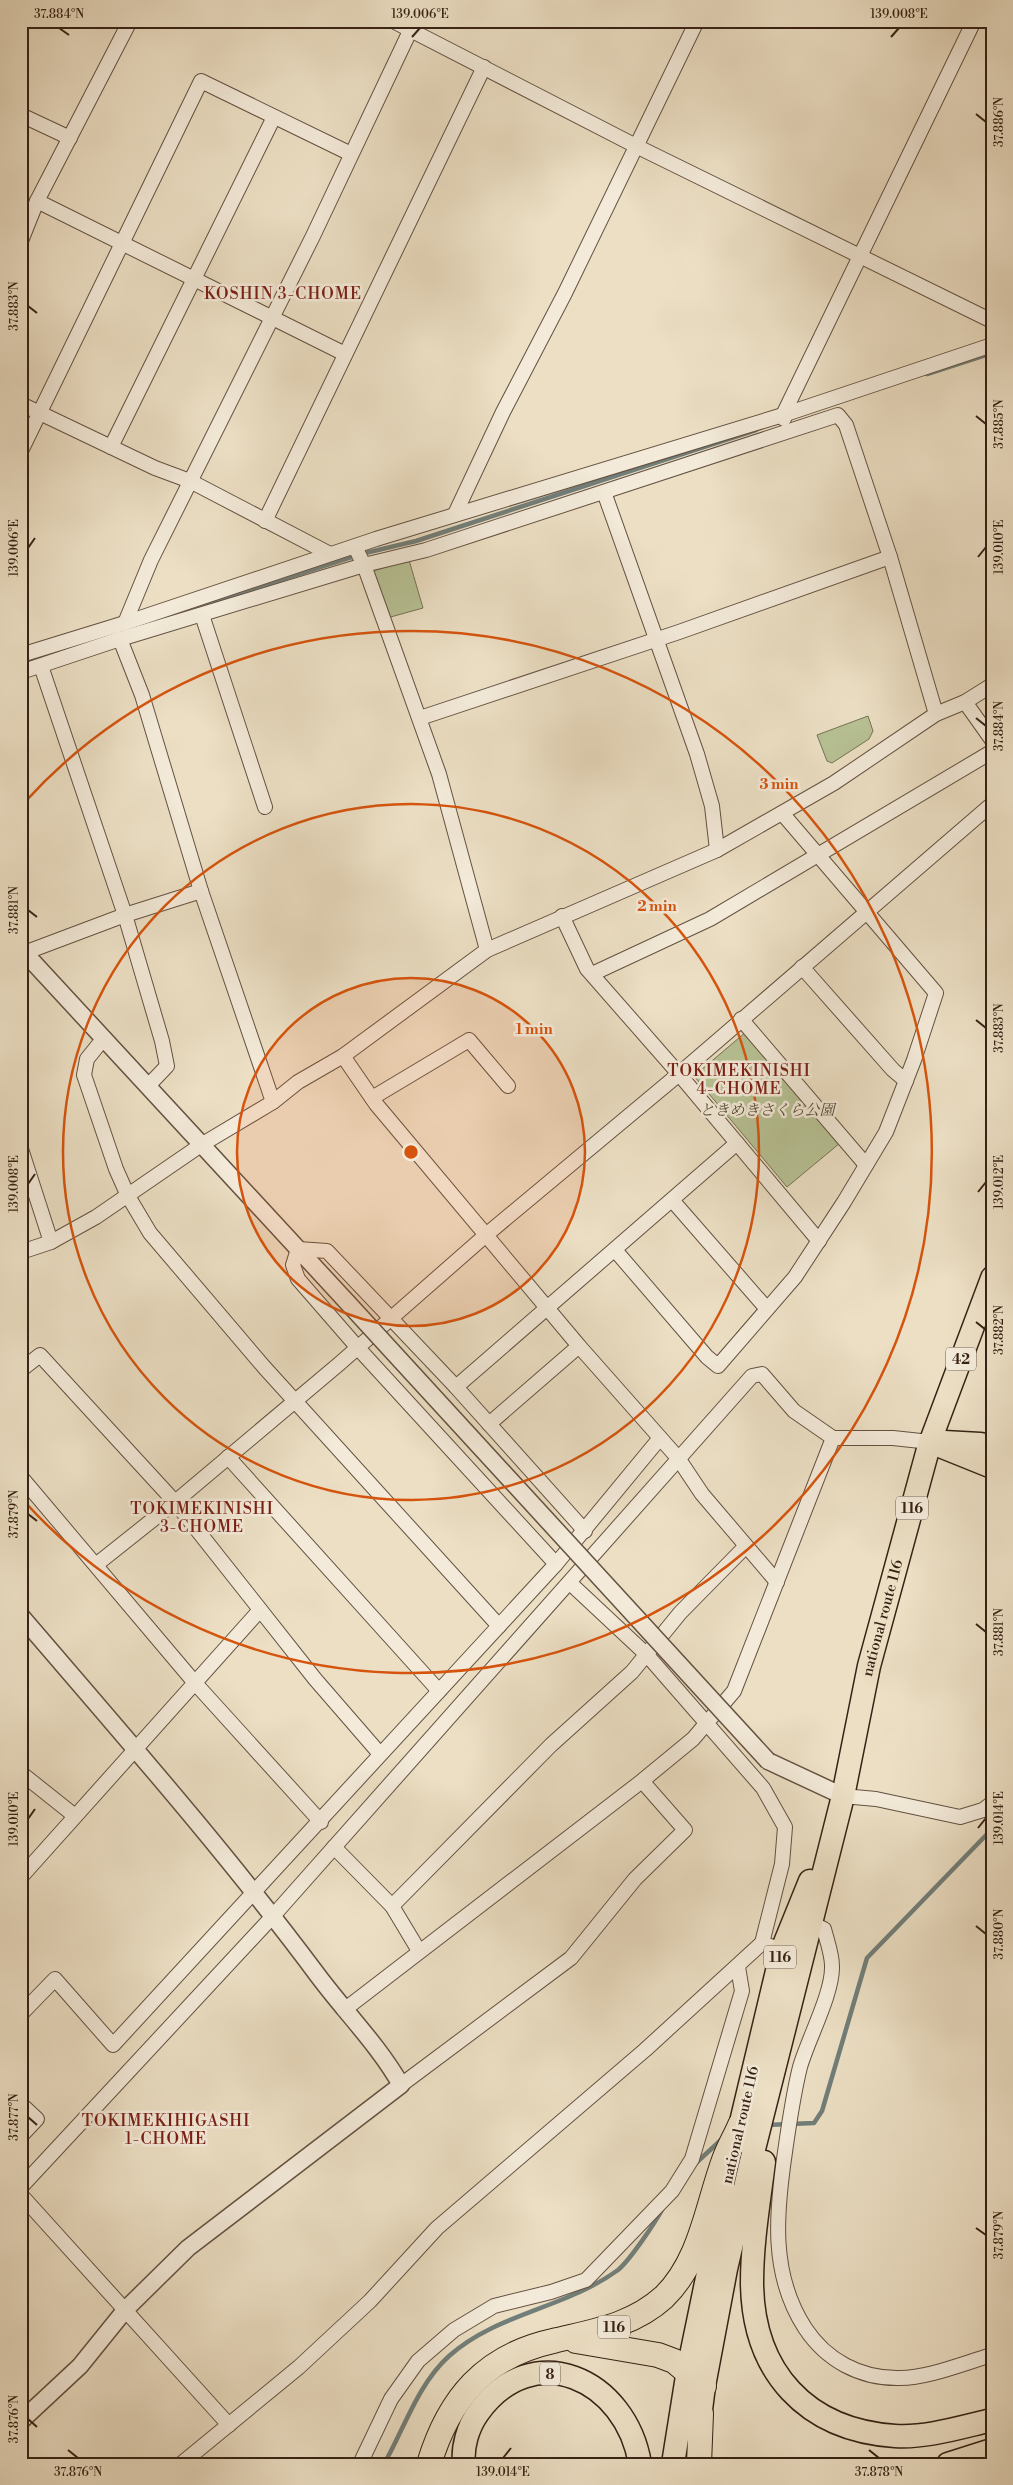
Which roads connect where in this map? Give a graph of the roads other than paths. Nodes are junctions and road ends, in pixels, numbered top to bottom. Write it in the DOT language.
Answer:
graph roads {
  1 [pos="130,21"];
  2 [pos="392,21"];
  3 [pos="697,21"];
  4 [pos="974,21"];
  5 [pos="410,31"];
  6 [pos="484,67"];
  7 [pos="21,115"];
  8 [pos="274,116"];
  9 [pos="70,138"];
  10 [pos="636,146"];
  11 [pos="351,154"];
  12 [pos="37,201"];
  13 [pos="21,241"];
  14 [pos="121,243"];
  15 [pos="858,255"];
  16 [pos="194,280"];
  17 [pos="272,317"];
  18 [pos="992,321"];
  19 [pos="992,345"];
  20 [pos="345,354"];
  21 [pos="21,404"];
  22 [pos="39,413"];
  23 [pos="783,415"];
  24 [pos="786,430"];
  25 [pos="111,447"];
  26 [pos="21,451"];
  27 [pos="190,481"];
  28 [pos="604,492"];
  29 [pos="455,514"];
  30 [pos="265,521"];
  31 [pos="355,547"];
  32 [pos="330,554"];
  33 [pos="890,557"];
  34 [pos="364,565"];
  35 [pos="202,615"];
  36 [pos="125,623"];
  37 [pos="654,638"];
  38 [pos="120,639"];
  39 [pos="21,655"];
  40 [pos="41,666"];
  41 [pos="21,672"];
  42 [pos="992,685"];
  43 [pos="965,702"];
  44 [pos="936,714"];
  45 [pos="420,718"];
  46 [pos="992,740"];
  47 [pos="992,757"];
  48 [pos="992,804"];
  49 [pos="266,807"];
  50 [pos="782,813"];
  51 [pos="717,850"];
  52 [pos="818,855"];
  53 [pos="201,891"];
  54 [pos="866,911"];
  55 [pos="125,915"];
  56 [pos="562,916"];
  57 [pos="486,950"];
  58 [pos="23,951"];
  59 [pos="802,966"];
  60 [pos="592,974"];
  61 [pos="741,1020"];
  62 [pos="104,1038"];
  63 [pos="343,1056"];
  64 [pos="679,1074"];
  65 [pos="906,1081"];
  66 [pos="148,1086"];
  67 [pos="508,1086"];
  68 [pos="372,1098"];
  69 [pos="274,1102"];
  70 [pos="737,1143"];
  71 [pos="201,1145"];
  72 [pos="21,1149"];
  73 [pos="866,1165"];
  74 [pos="128,1196"];
  75 [pos="672,1200"];
  76 [pos="486,1235"];
  77 [pos="819,1240"];
  78 [pos="51,1242"];
  79 [pos="298,1249"];
  80 [pos="615,1250"];
  81 [pos="21,1252"];
  82 [pos="992,1277"];
  83 [pos="549,1308"];
  84 [pos="767,1309"];
  85 [pos="391,1319"];
  86 [pos="579,1346"];
  87 [pos="358,1348"];
  88 [pos="21,1370"];
  89 [pos="456,1387"];
  90 [pos="295,1401"];
  91 [pos="489,1424"];
  92 [pos="660,1438"];
  93 [pos="833,1438"];
  94 [pos="930,1442"];
  95 [pos="992,1447"];
  96 [pos="228,1457"];
  97 [pos="678,1458"];
  98 [pos="992,1467"];
  99 [pos="21,1477"];
  100 [pos="175,1502"];
  101 [pos="585,1530"];
  102 [pos="746,1547"];
  103 [pos="97,1564"];
  104 [pos="556,1564"];
  105 [pos="777,1582"];
  106 [pos="570,1584"];
  107 [pos="260,1610"];
  108 [pos="21,1616"];
  109 [pos="499,1626"];
  110 [pos="647,1655"];
  111 [pos="195,1683"];
  112 [pos="439,1691"];
  113 [pos="706,1723"];
  114 [pos="135,1750"];
  115 [pos="380,1754"];
  116 [pos="21,1773"];
  117 [pos="642,1781"];
  118 [pos="843,1796"];
  119 [pos="992,1802"];
  120 [pos="75,1816"];
  121 [pos="320,1822"];
  122 [pos="334,1847"];
  123 [pos="21,1877"];
  124 [pos="254,1892"];
  125 [pos="392,1906"];
  126 [pos="273,1916"];
  127 [pos="811,1923"];
  128 [pos="772,1947"];
  129 [pos="418,1951"];
  130 [pos="738,1967"];
  131 [pos="344,2010"];
  132 [pos="21,2014"];
  133 [pos="780,2044"];
  134 [pos="401,2085"];
  135 [pos="21,2104"];
  136 [pos="740,2126"];
  137 [pos="21,2136"];
  138 [pos="21,2187"];
  139 [pos="21,2194"];
  140 [pos="126,2309"];
  141 [pos="552,2341"];
  142 [pos="992,2356"];
  143 [pos="696,2378"];
  144 [pos="701,2414"];
  145 [pos="992,2420"];
  146 [pos="21,2421"];
  147 [pos="229,2425"];
  148 [pos="992,2450"];
  149 [pos="181,2464"];
  150 [pos="360,2464"];
  151 [pos="429,2464"];
  152 [pos="464,2464"];
  153 [pos="640,2464"];
  154 [pos="673,2464"];
  155 [pos="693,2464"];
  156 [pos="699,2464"];
  157 [pos="948,2464"];
  1 -- 9 [label="street"];
  2 -- 5 [label="street"];
  3 -- 10 [label="street"];
  4 -- 15 [label="street"];
  5 -- 6 [label="street"];
  5 -- 11 [label="street"];
  6 -- 10 [label="street"];
  6 -- 20 [label="street"];
  7 -- 9 [label="street"];
  8 -- 11 [label="street"];
  8 -- 14 [label="street"];
  8 -- 16 [label="street"];
  9 -- 12 [label="street"];
  10 -- 15 [label="street"];
  10 -- 29 [label="street"];
  11 -- 17 [label="street"];
  12 -- 13 [label="street"];
  12 -- 14 [label="street"];
  14 -- 16 [label="street"];
  14 -- 22 [label="street"];
  15 -- 18 [label="street"];
  15 -- 23 [label="street"];
  16 -- 17 [label="street"];
  16 -- 25 [label="street"];
  17 -- 20 [label="street"];
  17 -- 27 [label="street"];
  19 -- 23 [label="street"];
  20 -- 30 [label="street"];
  21 -- 22 [label="street"];
  22 -- 25 [label="street"];
  22 -- 26 [label="street"];
  23 -- 24 [label="street"];
  23 -- 29 [label="street"];
  24 -- 28 [label="street"];
  24 -- 33 [label="street"];
  25 -- 27 [label="street"];
  27 -- 30 [label="street"];
  27 -- 36 [label="street"];
  28 -- 34 [label="street"];
  28 -- 37 [label="street"];
  29 -- 31 [label="street"];
  30 -- 32 [label="street"];
  31 -- 32 [label="street"];
  31 -- 34 [label="street"];
  32 -- 36 [label="street"];
  33 -- 37 [label="street"];
  33 -- 44 [label="street"];
  34 -- 35 [label="street"];
  34 -- 45 [label="street"];
  35 -- 38 [label="street"];
  35 -- 49 [label="street"];
  36 -- 39 [label="street"];
  37 -- 45 [label="street"];
  37 -- 51 [label="street"];
  38 -- 40 [label="street"];
  38 -- 53 [label="street"];
  40 -- 41 [label="street"];
  40 -- 55 [label="street"];
  42 -- 43 [label="street"];
  43 -- 44 [label="street"];
  43 -- 46 [label="street"];
  44 -- 50 [label="street"];
  45 -- 57 [label="street"];
  47 -- 52 [label="street"];
  48 -- 54 [label="street"];
  50 -- 51 [label="street"];
  50 -- 52 [label="street"];
  51 -- 56 [label="street"];
  52 -- 54 [label="street"];
  52 -- 60 [label="street"];
  53 -- 55 [label="street"];
  53 -- 69 [label="street"];
  54 -- 59 [label="street"];
  54 -- 65 [label="street"];
  55 -- 58 [label="street"];
  55 -- 66 [label="street"];
  56 -- 57 [label="street"];
  56 -- 60 [label="street"];
  57 -- 63 [label="street"];
  58 -- 62 [label="street"];
  59 -- 61 [label="street"];
  59 -- 65 [label="street"];
  60 -- 64 [label="street"];
  61 -- 64 [label="street"];
  61 -- 73 [label="street"];
  62 -- 66 [label="street"];
  62 -- 74 [label="street"];
  63 -- 68 [label="street"];
  63 -- 69 [label="street"];
  64 -- 70 [label="street"];
  64 -- 76 [label="street"];
  65 -- 73 [label="street"];
  66 -- 71 [label="street"];
  67 -- 68 [label="street"];
  68 -- 76 [label="street"];
  69 -- 71 [label="street"];
  70 -- 75 [label="street"];
  70 -- 77 [label="street"];
  71 -- 74 [label="street"];
  71 -- 79 [label="street"];
  72 -- 78 [label="street"];
  73 -- 77 [label="street"];
  74 -- 78 [label="street"];
  74 -- 90 [label="street"];
  75 -- 80 [label="street"];
  75 -- 84 [label="street"];
  76 -- 83 [label="street"];
  76 -- 85 [label="street"];
  77 -- 84 [label="street"];
  78 -- 81 [label="street"];
  79 -- 85 [label="street"];
  79 -- 87 [label="street"];
  79 -- 118 [label="street, bridge"];
  80 -- 83 [label="street"];
  80 -- 84 [label="street"];
  82 -- 94 [label="main road, 42"];
  83 -- 86 [label="street"];
  83 -- 89 [label="street"];
  85 -- 87 [label="street"];
  85 -- 89 [label="street"];
  86 -- 91 [label="street"];
  86 -- 92 [label="street"];
  87 -- 90 [label="street"];
  87 -- 104 [label="street"];
  88 -- 100 [label="street"];
  89 -- 91 [label="street"];
  90 -- 96 [label="street"];
  90 -- 109 [label="street"];
  91 -- 101 [label="street"];
  92 -- 97 [label="street"];
  92 -- 101 [label="street"];
  93 -- 94 [label="street"];
  93 -- 97 [label="street"];
  93 -- 105 [label="street"];
  94 -- 95 [label="highway"];
  94 -- 98 [label="highway"];
  94 -- 118 [label="highway, national route 116 / 116"];
  96 -- 100 [label="street"];
  96 -- 112 [label="street"];
  97 -- 102 [label="street"];
  97 -- 106 [label="street"];
  99 -- 103 [label="street"];
  100 -- 103 [label="street"];
  100 -- 107 [label="street"];
  101 -- 104 [label="street"];
  102 -- 105 [label="street"];
  102 -- 110 [label="street"];
  103 -- 111 [label="street"];
  104 -- 109 [label="street"];
  105 -- 113 [label="street"];
  106 -- 110 [label="street"];
  106 -- 122 [label="street"];
  107 -- 111 [label="street"];
  107 -- 115 [label="street"];
  108 -- 114 [label="street"];
  109 -- 112 [label="street"];
  110 -- 113 [label="street"];
  110 -- 125 [label="street"];
  111 -- 114 [label="street"];
  111 -- 121 [label="street"];
  112 -- 115 [label="street"];
  113 -- 117 [label="street"];
  113 -- 128 [label="street"];
  114 -- 120 [label="street"];
  114 -- 124 [label="street"];
  115 -- 121 [label="street"];
  116 -- 120 [label="street"];
  117 -- 129 [label="street"];
  117 -- 134 [label="street"];
  118 -- 119 [label="street"];
  118 -- 127 [label="highway, national route 116 / 116"];
  118 -- 128 [label="highway, national route 116 / 116"];
  120 -- 123 [label="street"];
  121 -- 124 [label="street"];
  122 -- 125 [label="street"];
  122 -- 126 [label="street"];
  124 -- 126 [label="street"];
  124 -- 132 [label="street"];
  125 -- 129 [label="street"];
  126 -- 131 [label="street"];
  126 -- 138 [label="street"];
  127 -- 133 [label="highway, national route 116 / 116"];
  127 -- 142 [label="street"];
  128 -- 130 [label="street"];
  128 -- 136 [label="highway, national route 116 / 116"];
  129 -- 131 [label="street"];
  130 -- 147 [label="street"];
  130 -- 150 [label="street"];
  131 -- 134 [label="street"];
  133 -- 143 [label="highway, national route 116 / 116"];
  133 -- 145 [label="highway"];
  134 -- 140 [label="street"];
  135 -- 137 [label="street"];
  136 -- 141 [label="highway, 116"];
  136 -- 143 [label="highway, national route 116 / 116"];
  139 -- 140 [label="street"];
  140 -- 146 [label="street"];
  140 -- 147 [label="street"];
  141 -- 143 [label="highway"];
  141 -- 151 [label="highway, 116"];
  143 -- 144 [label="highway, national route 116 / 116"];
  143 -- 154 [label="highway, national route 116 / 116"];
  144 -- 155 [label="highway, 116"];
  144 -- 156 [label="highway, 116"];
  147 -- 149 [label="street"];
  148 -- 157 [label="highway"];
  152 -- 153 [label="highway, 8"];
}
